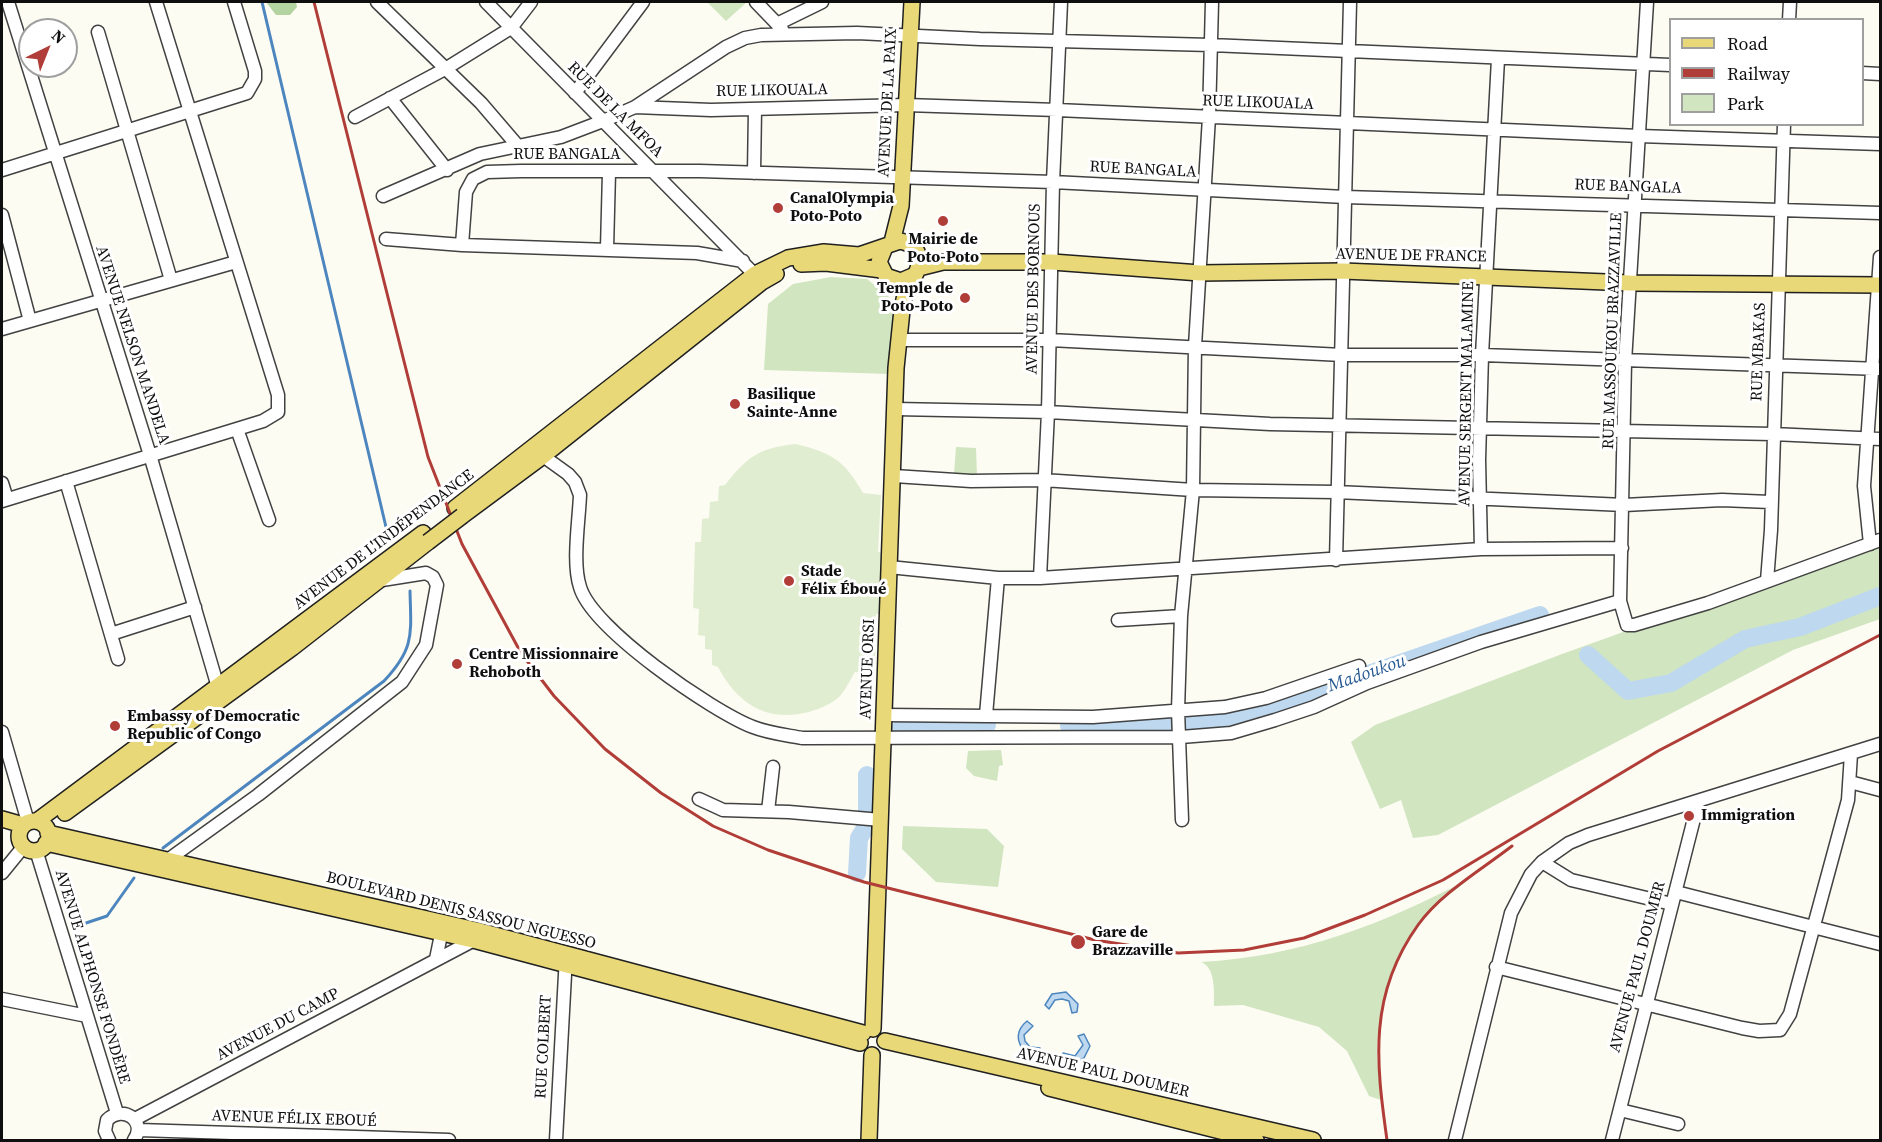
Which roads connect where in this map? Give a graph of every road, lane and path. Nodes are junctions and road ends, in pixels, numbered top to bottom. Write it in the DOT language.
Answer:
graph roads {
  1 [pos="8,2"];
  2 [pos="156,2"];
  3 [pos="234,2"];
  4 [pos="377,2"];
  5 [pos="486,2"];
  6 [pos="531,2"];
  7 [pos="643,2"];
  8 [pos="756,2"];
  9 [pos="822,2"];
  10 [pos="912,2"];
  11 [pos="1061,2"];
  12 [pos="1212,2"];
  13 [pos="1350,2"];
  14 [pos="1647,2"];
  15 [pos="1790,2"];
  16 [pos="1789,18"];
  17 [pos="777,24"];
  18 [pos="512,28"];
  19 [pos="98,32"];
  20 [pos="787,34"];
  21 [pos="909,35"];
  22 [pos="1061,40"];
  23 [pos="1212,45"];
  24 [pos="1347,52"];
  25 [pos="1498,59"];
  26 [pos="1644,65"];
  27 [pos="1669,66"];
  28 [pos="445,69"];
  29 [pos="1864,73"];
  30 [pos="1881,74"];
  31 [pos="575,93"];
  32 [pos="390,98"];
  33 [pos="906,105"];
  34 [pos="635,106"];
  35 [pos="756,109"];
  36 [pos="192,110"];
  37 [pos="1057,110"];
  38 [pos="355,117"];
  39 [pos="1209,117"];
  40 [pos="603,121"];
  41 [pos="1348,123"];
  42 [pos="1784,126"];
  43 [pos="1493,128"];
  44 [pos="128,130"];
  45 [pos="1639,136"];
  46 [pos="1783,140"];
  47 [pos="1881,144"];
  48 [pos="518,145"];
  49 [pos="55,153"];
  50 [pos="2,170"];
  51 [pos="447,170"];
  52 [pos="652,171"];
  53 [pos="609,172"];
  54 [pos="754,173"];
  55 [pos="902,178"];
  56 [pos="1053,182"];
  57 [pos="1204,190"];
  58 [pos="383,196"];
  59 [pos="1345,197"];
  60 [pos="1490,200"];
  61 [pos="1635,204"];
  62 [pos="901,206"];
  63 [pos="1783,209"];
  64 [pos="1881,213"];
  65 [pos="2,215"];
  66 [pos="386,239"];
  67 [pos="462,245"];
  68 [pos="888,245"];
  69 [pos="607,249"];
  70 [pos="1881,257"];
  71 [pos="738,260"];
  72 [pos="236,262"];
  73 [pos="1052,262"];
  74 [pos="906,266"];
  75 [pos="1343,271"];
  76 [pos="1200,273"];
  77 [pos="1485,275"];
  78 [pos="171,280"];
  79 [pos="755,281"];
  80 [pos="1630,283"];
  81 [pos="1779,284"];
  82 [pos="1880,286"];
  83 [pos="99,299"];
  84 [pos="30,321"];
  85 [pos="2,329"];
  86 [pos="899,340"];
  87 [pos="1050,340"];
  88 [pos="1195,346"];
  89 [pos="1342,355"];
  90 [pos="1482,355"];
  91 [pos="1626,362"];
  92 [pos="1774,364"];
  93 [pos="1875,369"];
  94 [pos="895,409"];
  95 [pos="1048,412"];
  96 [pos="1195,419"];
  97 [pos="1339,425"];
  98 [pos="237,429"];
  99 [pos="1481,429"];
  100 [pos="1624,433"];
  101 [pos="1773,434"];
  102 [pos="1867,438"];
  103 [pos="1881,439"];
  104 [pos="150,456"];
  105 [pos="543,456"];
  106 [pos="894,477"];
  107 [pos="1043,480"];
  108 [pos="66,481"];
  109 [pos="2,483"];
  110 [pos="1193,490"];
  111 [pos="1336,492"];
  112 [pos="1481,498"];
  113 [pos="4,500"];
  114 [pos="1770,502"];
  115 [pos="1624,505"];
  116 [pos="458,512"];
  117 [pos="269,520"];
  118 [pos="426,537"];
  119 [pos="1875,542"];
  120 [pos="1622,548"];
  121 [pos="1481,549"];
  122 [pos="1336,560"];
  123 [pos="889,567"];
  124 [pos="1185,569"];
  125 [pos="998,578"];
  126 [pos="1040,578"];
  127 [pos="378,581"];
  128 [pos="1767,581"];
  129 [pos="1620,601"];
  130 [pos="195,607"];
  131 [pos="1181,616"];
  132 [pos="1118,620"];
  133 [pos="111,634"];
  134 [pos="118,659"];
  135 [pos="1359,666"];
  136 [pos="219,694"];
  137 [pos="1178,710"];
  138 [pos="884,715"];
  139 [pos="986,716"];
  140 [pos="2,732"];
  141 [pos="1181,737"];
  142 [pos="884,740"];
  143 [pos="1881,744"];
  144 [pos="1851,754"];
  145 [pos="773,767"];
  146 [pos="1850,782"];
  147 [pos="1881,790"];
  148 [pos="699,799"];
  149 [pos="1698,803"];
  150 [pos="768,811"];
  151 [pos="2,819"];
  152 [pos="882,820"];
  153 [pos="1182,820"];
  154 [pos="2,829"];
  155 [pos="34,833"];
  156 [pos="169,859"];
  157 [pos="1542,862"];
  158 [pos="2,873"];
  159 [pos="1674,898"];
  160 [pos="443,928"];
  161 [pos="1815,928"];
  162 [pos="480,936"];
  163 [pos="1881,944"];
  164 [pos="436,959"];
  165 [pos="565,960"];
  166 [pos="1496,968"];
  167 [pos="2,999"];
  168 [pos="1645,1006"];
  169 [pos="87,1017"];
  170 [pos="865,1035"];
  171 [pos="880,1049"];
  172 [pos="1157,1110"];
  173 [pos="1620,1110"];
  174 [pos="117,1113"];
  175 [pos="1677,1124"];
  176 [pos="136,1130"];
  177 [pos="105,1139"];
  178 [pos="310,1139"];
  179 [pos="449,1140"];
  180 [pos="556,1140"];
  181 [pos="869,1140"];
  182 [pos="1256,1140"];
  183 [pos="1313,1140"];
  184 [pos="1455,1140"];
  185 [pos="1612,1140"];
  1 -- 49 [label="street, AVENUE NELSON MANDELA"];
  2 -- 36 [label="street"];
  3 -- 36 [label="street"];
  4 -- 28 [label="street"];
  5 -- 18 [label="street, RUE DE LA MFOA"];
  6 -- 18 [label="street"];
  7 -- 31 [label="street"];
  8 -- 17 [label="street"];
  9 -- 17 [label="street"];
  10 -- 21 [label="main road, AVENUE DE LA PAIX"];
  11 -- 22 [label="street, AVENUE DES BORNOUS"];
  12 -- 23 [label="street"];
  13 -- 24 [label="street"];
  14 -- 26 [label="street, RUE MASSOUKOU BRAZZAVILLE"];
  15 -- 16 [label="street"];
  17 -- 20 [label="street"];
  18 -- 28 [label="street"];
  18 -- 31 [label="street, RUE DE LA MFOA"];
  19 -- 44 [label="street"];
  20 -- 21 [label="street"];
  20 -- 34 [label="street"];
  21 -- 22 [label="street"];
  21 -- 33 [label="main road, AVENUE DE LA PAIX"];
  22 -- 23 [label="street"];
  22 -- 37 [label="street, AVENUE DES BORNOUS"];
  23 -- 24 [label="street"];
  23 -- 39 [label="street"];
  24 -- 25 [label="street"];
  24 -- 41 [label="street"];
  25 -- 26 [label="street"];
  25 -- 43 [label="street, AVENUE SERGENT MALAMINE"];
  26 -- 27 [label="street"];
  26 -- 45 [label="street, RUE MASSOUKOU BRAZZAVILLE"];
  28 -- 32 [label="street"];
  28 -- 48 [label="street"];
  29 -- 30 [label="street"];
  31 -- 40 [label="street, RUE DE LA MFOA"];
  32 -- 38 [label="street"];
  32 -- 51 [label="street"];
  33 -- 35 [label="street, RUE LIKOUALA"];
  33 -- 37 [label="street, RUE LIKOUALA"];
  33 -- 55 [label="main road, AVENUE DE LA PAIX"];
  34 -- 35 [label="street, RUE LIKOUALA"];
  34 -- 40 [label="street"];
  35 -- 54 [label="street"];
  36 -- 44 [label="street"];
  36 -- 72 [label="street"];
  37 -- 39 [label="street, RUE LIKOUALA"];
  37 -- 56 [label="street, AVENUE DES BORNOUS"];
  39 -- 41 [label="street, RUE LIKOUALA"];
  39 -- 57 [label="street"];
  40 -- 48 [label="street"];
  40 -- 52 [label="street, RUE DE LA MFOA"];
  41 -- 43 [label="street, RUE LIKOUALA"];
  41 -- 59 [label="street"];
  42 -- 46 [label="street, RUE MBAKAS"];
  43 -- 45 [label="street, RUE LIKOUALA"];
  43 -- 60 [label="street, AVENUE SERGENT MALAMINE"];
  44 -- 49 [label="street"];
  44 -- 78 [label="street"];
  45 -- 46 [label="street, RUE LIKOUALA"];
  45 -- 61 [label="street, RUE MASSOUKOU BRAZZAVILLE"];
  46 -- 47 [label="street, RUE LIKOUALA"];
  46 -- 63 [label="street, RUE MBAKAS"];
  48 -- 51 [label="street"];
  49 -- 50 [label="street"];
  49 -- 83 [label="street, AVENUE NELSON MANDELA"];
  51 -- 58 [label="street"];
  52 -- 53 [label="street, RUE BANGALA"];
  52 -- 54 [label="street, RUE BANGALA"];
  52 -- 71 [label="street, RUE DE LA MFOA"];
  53 -- 67 [label="street, RUE BANGALA"];
  53 -- 69 [label="street"];
  54 -- 55 [label="street, RUE BANGALA"];
  55 -- 56 [label="street, RUE BANGALA"];
  55 -- 62 [label="main road, AVENUE DE LA PAIX"];
  56 -- 57 [label="street, RUE BANGALA"];
  56 -- 73 [label="street, AVENUE DES BORNOUS"];
  57 -- 59 [label="street, RUE BANGALA"];
  57 -- 76 [label="street"];
  59 -- 60 [label="street, RUE BANGALA"];
  59 -- 75 [label="street"];
  60 -- 61 [label="street, RUE BANGALA"];
  60 -- 77 [label="street, AVENUE SERGENT MALAMINE"];
  61 -- 63 [label="street, RUE BANGALA"];
  61 -- 80 [label="street, RUE MASSOUKOU BRAZZAVILLE"];
  62 -- 68 [label="main road"];
  62 -- 74 [label="main road"];
  63 -- 64 [label="street, RUE BANGALA"];
  63 -- 81 [label="street, RUE MBAKAS"];
  65 -- 84 [label="street"];
  66 -- 67 [label="street"];
  67 -- 69 [label="street"];
  68 -- 74 [label="main road"];
  68 -- 74 [label="main road"];
  68 -- 79 [label="main road, AVENUE DE L'INDÉPENDANCE"];
  69 -- 71 [label="street"];
  70 -- 82 [label="street"];
  71 -- 79 [label="street, RUE DE LA MFOA"];
  72 -- 78 [label="street"];
  72 -- 98 [label="street"];
  73 -- 74 [label="main road, AVENUE DE FRANCE"];
  73 -- 76 [label="main road, AVENUE DE FRANCE"];
  73 -- 87 [label="street, AVENUE DES BORNOUS"];
  74 -- 79 [label="main road, AVENUE DE L'INDÉPENDANCE"];
  74 -- 86 [label="main road, AVENUE ORSI"];
  75 -- 76 [label="main road, AVENUE DE FRANCE"];
  75 -- 77 [label="main road, AVENUE DE FRANCE"];
  75 -- 89 [label="street"];
  76 -- 88 [label="street"];
  77 -- 80 [label="main road, AVENUE DE FRANCE"];
  77 -- 90 [label="street, AVENUE SERGENT MALAMINE"];
  78 -- 83 [label="street"];
  79 -- 105 [label="main road, AVENUE DE L'INDÉPENDANCE"];
  79 -- 116 [label="main road, AVENUE DE L'INDÉPENDANCE"];
  80 -- 81 [label="main road, AVENUE DE FRANCE"];
  80 -- 91 [label="street, RUE MASSOUKOU BRAZZAVILLE"];
  81 -- 82 [label="main road, AVENUE DE FRANCE"];
  81 -- 92 [label="street, RUE MBAKAS"];
  82 -- 93 [label="street"];
  83 -- 84 [label="street"];
  83 -- 104 [label="street, AVENUE NELSON MANDELA"];
  84 -- 85 [label="street"];
  86 -- 87 [label="street"];
  86 -- 94 [label="main road, AVENUE ORSI"];
  87 -- 88 [label="street"];
  87 -- 95 [label="street, AVENUE DES BORNOUS"];
  88 -- 89 [label="street"];
  88 -- 96 [label="street"];
  89 -- 90 [label="street"];
  89 -- 97 [label="street"];
  90 -- 91 [label="street"];
  90 -- 99 [label="street, AVENUE SERGENT MALAMINE"];
  91 -- 92 [label="street"];
  91 -- 100 [label="street, RUE MASSOUKOU BRAZZAVILLE"];
  92 -- 93 [label="street"];
  92 -- 101 [label="street, RUE MBAKAS"];
  93 -- 102 [label="street"];
  94 -- 95 [label="street"];
  94 -- 106 [label="main road, AVENUE ORSI"];
  95 -- 96 [label="street"];
  95 -- 107 [label="street, AVENUE DES BORNOUS"];
  96 -- 97 [label="street"];
  96 -- 110 [label="street"];
  97 -- 99 [label="street"];
  97 -- 111 [label="street"];
  98 -- 104 [label="street"];
  98 -- 117 [label="street"];
  99 -- 100 [label="street"];
  99 -- 112 [label="street, AVENUE SERGENT MALAMINE"];
  100 -- 101 [label="street"];
  100 -- 115 [label="street, RUE MASSOUKOU BRAZZAVILLE"];
  101 -- 102 [label="street"];
  101 -- 114 [label="street, RUE MBAKAS"];
  102 -- 103 [label="street"];
  102 -- 119 [label="street"];
  104 -- 108 [label="street"];
  104 -- 130 [label="street, AVENUE NELSON MANDELA"];
  105 -- 116 [label="main road, AVENUE DE L'INDÉPENDANCE"];
  105 -- 142 [label="street"];
  106 -- 107 [label="street"];
  106 -- 123 [label="main road, AVENUE ORSI"];
  107 -- 110 [label="street"];
  107 -- 126 [label="street, AVENUE DES BORNOUS"];
  108 -- 113 [label="street"];
  108 -- 133 [label="street"];
  109 -- 113 [label="street"];
  110 -- 111 [label="street"];
  110 -- 124 [label="street"];
  111 -- 112 [label="street"];
  111 -- 122 [label="street"];
  112 -- 115 [label="street"];
  112 -- 121 [label="street, AVENUE SERGENT MALAMINE"];
  114 -- 115 [label="street"];
  114 -- 128 [label="street, RUE MBAKAS"];
  115 -- 120 [label="street, RUE MASSOUKOU BRAZZAVILLE"];
  116 -- 118 [label="main road, AVENUE DE L'INDÉPENDANCE, bridge"];
  118 -- 127 [label="main road, AVENUE DE L'INDÉPENDANCE"];
  118 -- 136 [label="main road, AVENUE DE L'INDÉPENDANCE"];
  119 -- 128 [label="street"];
  120 -- 121 [label="street"];
  120 -- 129 [label="street, RUE MASSOUKOU BRAZZAVILLE"];
  121 -- 122 [label="street"];
  122 -- 124 [label="street"];
  123 -- 125 [label="street"];
  123 -- 138 [label="main road, AVENUE ORSI"];
  124 -- 126 [label="street"];
  124 -- 131 [label="street"];
  125 -- 126 [label="street"];
  125 -- 139 [label="street"];
  127 -- 136 [label="main road, AVENUE DE L'INDÉPENDANCE"];
  127 -- 156 [label="street"];
  128 -- 129 [label="street, RUE MASSOUKOU BRAZZAVILLE"];
  129 -- 141 [label="street"];
  130 -- 133 [label="street"];
  130 -- 136 [label="street, AVENUE NELSON MANDELA"];
  131 -- 132 [label="street"];
  131 -- 137 [label="street"];
  133 -- 134 [label="street"];
  135 -- 137 [label="street"];
  136 -- 155 [label="main road, AVENUE DE L'INDÉPENDANCE"];
  137 -- 139 [label="street"];
  137 -- 141 [label="street"];
  138 -- 139 [label="street"];
  138 -- 142 [label="main road, AVENUE ORSI"];
  140 -- 155 [label="street, AVENUE ALPHONSE FONDÈRE"];
  141 -- 142 [label="street"];
  141 -- 153 [label="street"];
  142 -- 152 [label="main road, AVENUE ORSI"];
  143 -- 144 [label="street"];
  144 -- 146 [label="street"];
  144 -- 149 [label="street"];
  145 -- 150 [label="street"];
  146 -- 147 [label="street"];
  146 -- 161 [label="street"];
  148 -- 150 [label="street"];
  149 -- 157 [label="street"];
  149 -- 159 [label="street, AVENUE PAUL DOUMER"];
  150 -- 152 [label="street"];
  151 -- 155 [label="main road"];
  152 -- 170 [label="main road, AVENUE ORSI"];
  154 -- 155 [label="main road"];
  155 -- 156 [label="main road, BOULEVARD DENIS SASSOU NGUESSO"];
  155 -- 158 [label="street"];
  155 -- 160 [label="main road, BOULEVARD DENIS SASSOU NGUESSO"];
  155 -- 169 [label="street, AVENUE ALPHONSE FONDÈRE"];
  156 -- 160 [label="main road, BOULEVARD DENIS SASSOU NGUESSO"];
  157 -- 159 [label="street"];
  157 -- 166 [label="street"];
  159 -- 161 [label="street"];
  159 -- 168 [label="street, AVENUE PAUL DOUMER"];
  160 -- 162 [label="main road, BOULEVARD DENIS SASSOU NGUESSO"];
  160 -- 164 [label="street"];
  161 -- 163 [label="street"];
  161 -- 168 [label="street"];
  162 -- 164 [label="street, AVENUE DU CAMP"];
  162 -- 165 [label="main road, BOULEVARD DENIS SASSOU NGUESSO"];
  164 -- 176 [label="street, AVENUE DU CAMP"];
  165 -- 170 [label="main road, BOULEVARD DENIS SASSOU NGUESSO"];
  165 -- 180 [label="street, RUE COLBERT"];
  166 -- 168 [label="street"];
  166 -- 184 [label="street"];
  167 -- 169 [label="street"];
  168 -- 173 [label="street, AVENUE PAUL DOUMER"];
  169 -- 174 [label="street, AVENUE ALPHONSE FONDÈRE"];
  170 -- 171 [label="main road"];
  170 -- 171 [label="main road"];
  171 -- 172 [label="main road, AVENUE PAUL DOUMER"];
  171 -- 181 [label="main road"];
  172 -- 182 [label="main road, AVENUE PAUL DOUMER"];
  172 -- 183 [label="main road, AVENUE PAUL DOUMER"];
  173 -- 175 [label="street"];
  173 -- 185 [label="street, AVENUE PAUL DOUMER"];
  174 -- 176 [label="street, AVENUE FÉLIX EBOUÉ"];
  174 -- 177 [label="street"];
  176 -- 178 [label="street, AVENUE FÉLIX EBOUÉ"];
  178 -- 179 [label="street, AVENUE FÉLIX EBOUÉ"];
}
